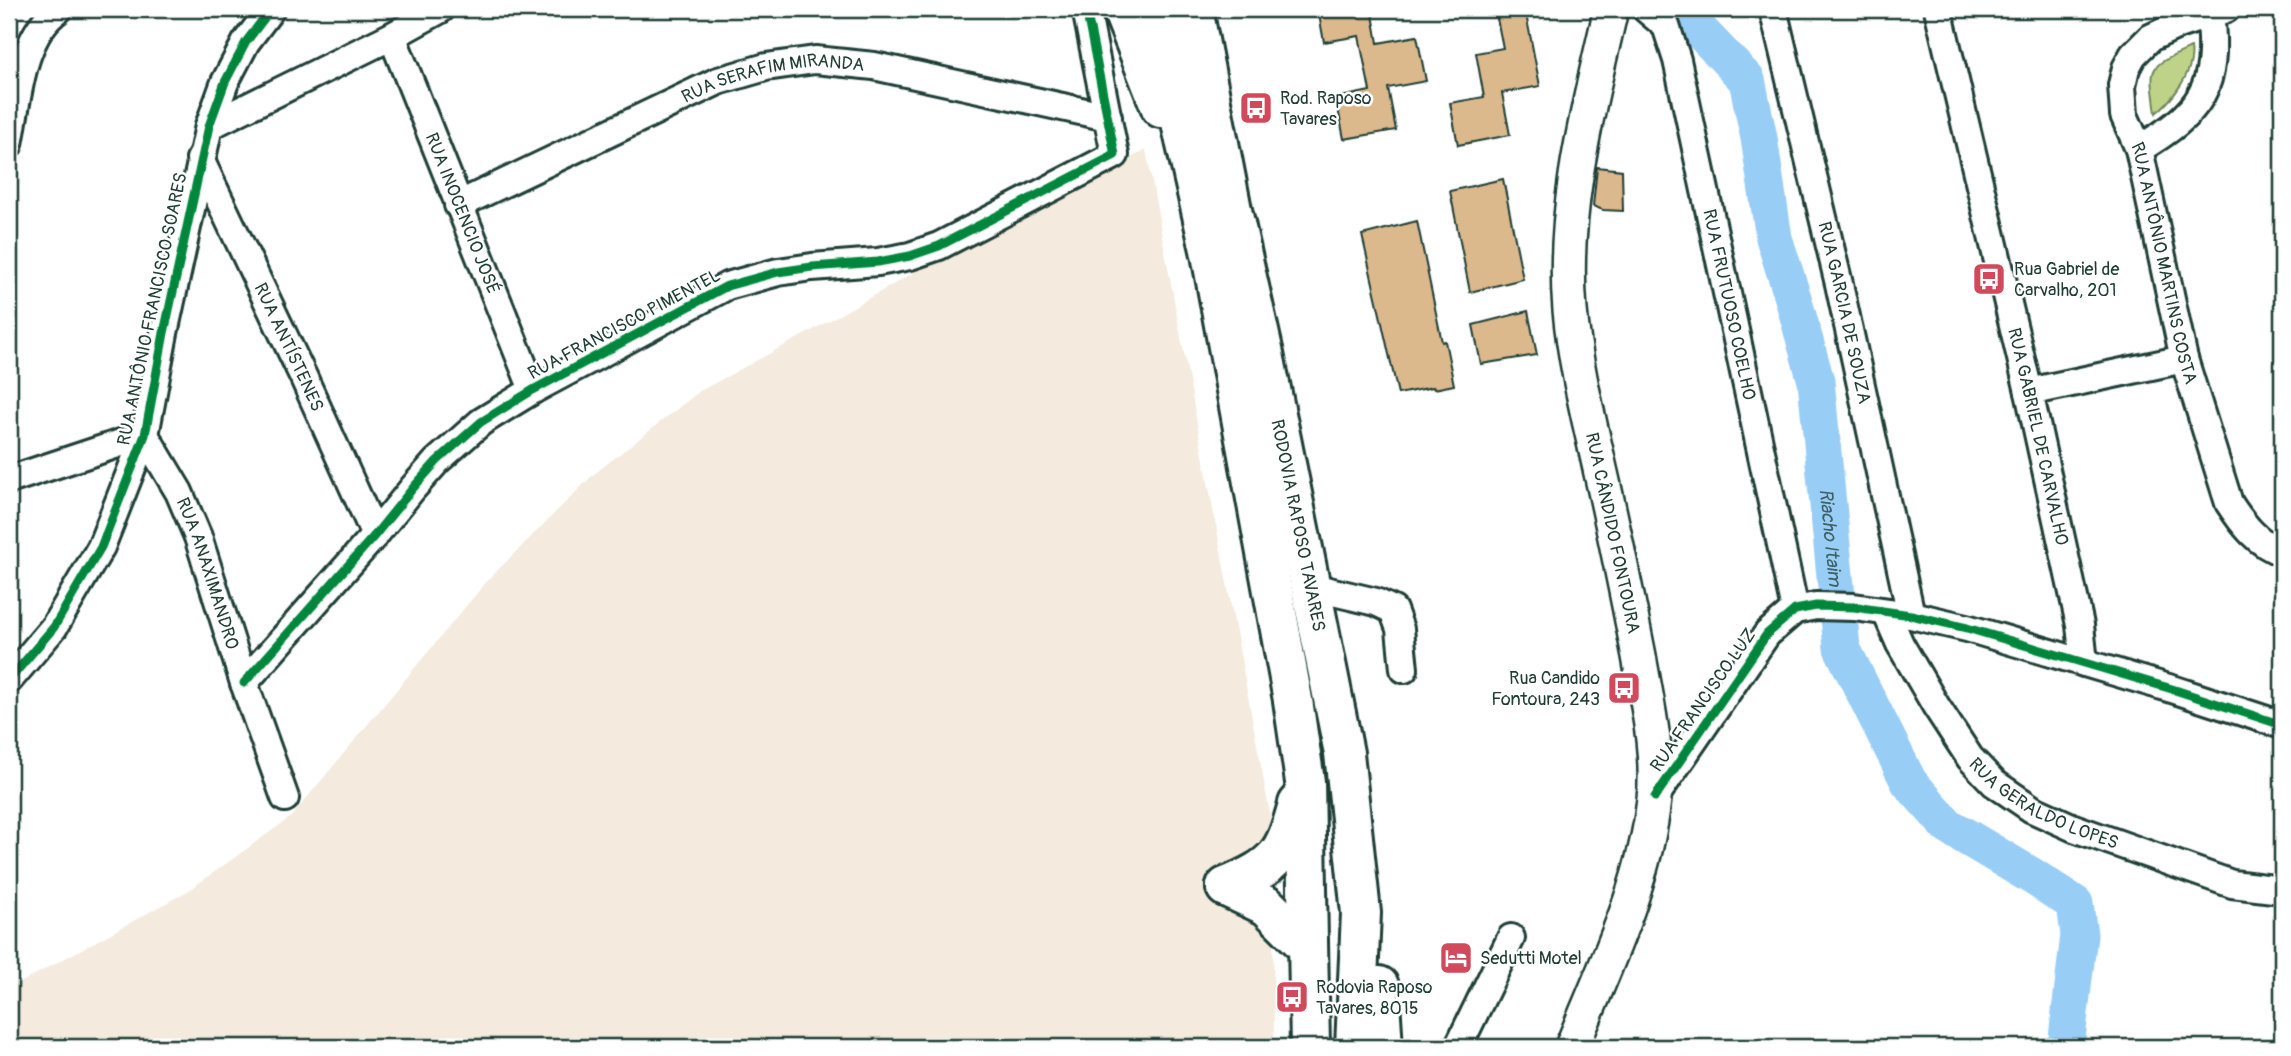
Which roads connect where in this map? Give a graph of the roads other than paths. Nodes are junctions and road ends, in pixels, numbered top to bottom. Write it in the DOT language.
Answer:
graph roads {
  1 [pos="60,9"];
  2 [pos="271,9"];
  3 [pos="441,9"];
  4 [pos="1086,9"];
  5 [pos="1122,9"];
  6 [pos="1160,9"];
  7 [pos="1194,9"];
  8 [pos="1611,9"];
  9 [pos="1646,9"];
  10 [pos="1773,9"];
  11 [pos="1938,9"];
  12 [pos="2218,12"];
  13 [pos="392,36"];
  14 [pos="1108,117"];
  15 [pos="209,126"];
  16 [pos="1182,127"];
  17 [pos="9,144"];
  18 [pos="2139,149"];
  19 [pos="200,159"];
  20 [pos="458,205"];
  21 [pos="2184,359"];
  22 [pos="533,390"];
  23 [pos="2029,393"];
  24 [pos="145,435"];
  25 [pos="9,480"];
  26 [pos="375,535"];
  27 [pos="2282,552"];
  28 [pos="1312,587"];
  29 [pos="1805,608"];
  30 [pos="1899,614"];
  31 [pos="2084,663"];
  32 [pos="1404,669"];
  33 [pos="9,680"];
  34 [pos="244,683"];
  35 [pos="2282,725"];
  36 [pos="1305,782"];
  37 [pos="1655,797"];
  38 [pos="285,798"];
  39 [pos="2282,890"];
  40 [pos="1361,913"];
  41 [pos="1511,938"];
  42 [pos="1307,946"];
  43 [pos="1379,982"];
  44 [pos="1310,1047"];
  45 [pos="1355,1047"];
  46 [pos="1375,1047"];
  47 [pos="1383,1047"];
  48 [pos="1458,1047"];
  49 [pos="1572,1047"];
  1 -- 17 [label="street"];
  2 -- 15 [label="street, RUA ANTÔNIO FRANCISCO SOARES"];
  3 -- 13 [label="street"];
  4 -- 14 [label="street"];
  5 -- 16 [label="highway"];
  6 -- 16 [label="highway, RODOVIA RAPOSO TAVARES"];
  7 -- 28 [label="highway, RODOVIA RAPOSO TAVARES"];
  8 -- 37 [label="main road, RUA CÂNDIDO FONTOURA"];
  9 -- 29 [label="street, RUA FRUTUOSO COELHO"];
  10 -- 30 [label="street, RUA GARCIA DE SOUZA"];
  11 -- 23 [label="street, RUA GABRIEL DE CARVALHO"];
  12 -- 18 [label="street"];
  12 -- 18 [label="street, RUA ANTÔNIO MARTINS COSTA"];
  13 -- 15 [label="street"];
  13 -- 20 [label="street, RUA INOCENCIO JOSÉ"];
  14 -- 20 [label="street, RUA SERAFIM MIRANDA"];
  14 -- 22 [label="street, RUA FRANCISCO PIMENTEL"];
  15 -- 19 [label="street, RUA ANTÔNIO FRANCISCO SOARES"];
  16 -- 36 [label="highway, RODOVIA RAPOSO TAVARES"];
  18 -- 21 [label="street, RUA ANTÔNIO MARTINS COSTA"];
  19 -- 24 [label="street, RUA ANTÔNIO FRANCISCO SOARES"];
  19 -- 26 [label="street, RUA ANTÍSTENES"];
  20 -- 22 [label="street, RUA INOCENCIO JOSÉ"];
  21 -- 23 [label="street"];
  21 -- 27 [label="street, RUA ANTÔNIO MARTINS COSTA"];
  22 -- 26 [label="street, RUA FRANCISCO PIMENTEL"];
  23 -- 31 [label="street, RUA GABRIEL DE CARVALHO"];
  24 -- 25 [label="street"];
  24 -- 33 [label="street, RUA ANTÔNIO FRANCISCO SOARES"];
  24 -- 34 [label="street, RUA ANAXIMANDRO"];
  26 -- 34 [label="street, RUA FRANCISCO PIMENTEL"];
  28 -- 32 [label="street"];
  28 -- 40 [label="highway, RODOVIA RAPOSO TAVARES"];
  29 -- 30 [label="street"];
  29 -- 37 [label="street, RUA FRANCISCO LUZ"];
  30 -- 31 [label="street"];
  30 -- 39 [label="street, RUA GERALDO LOPES"];
  31 -- 35 [label="street"];
  34 -- 38 [label="street, RUA ANAXIMANDRO"];
  36 -- 42 [label="highway, RODOVIA RAPOSO TAVARES"];
  36 -- 42 [label="highway"];
  37 -- 49 [label="main road, RUA CÂNDIDO FONTOURA"];
  40 -- 43 [label="highway"];
  40 -- 45 [label="highway, RODOVIA RAPOSO TAVARES"];
  41 -- 48 [label="street"];
  42 -- 44 [label="highway, RODOVIA RAPOSO TAVARES"];
  43 -- 46 [label="street"];
  43 -- 47 [label="highway"];
}
